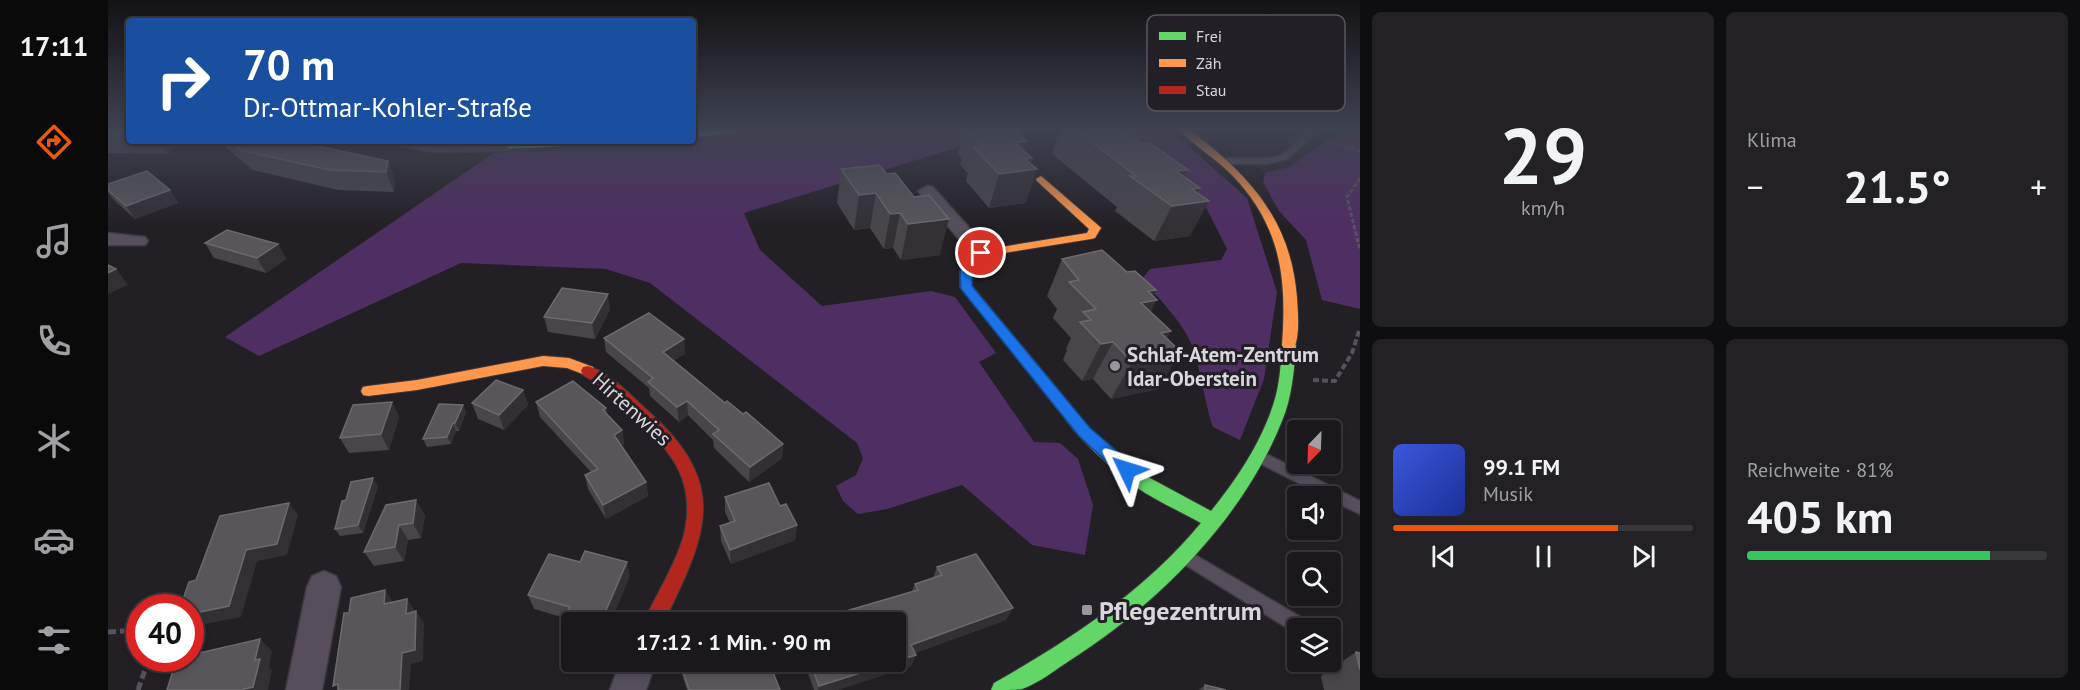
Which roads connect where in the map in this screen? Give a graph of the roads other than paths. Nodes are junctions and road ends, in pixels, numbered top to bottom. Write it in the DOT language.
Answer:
graph roads {
  1 [pos="1225,162"];
  2 [pos="1041,179"];
  3 [pos="927,191"];
  4 [pos="108,239"];
  5 [pos="138,241"];
  6 [pos="981,253"];
  7 [pos="368,391"];
  8 [pos="1256,455"];
  9 [pos="1360,508"];
  10 [pos="1213,521"];
  11 [pos="1184,556"];
  12 [pos="324,587"];
  13 [pos="658,612"];
  14 [pos="1287,618"];
  15 [pos="634,672"];
  16 [pos="304,690"];
  17 [pos="628,690"];
  18 [pos="1001,690"];
  1 -- 8 [label="street"];
  2 -- 6 [label="street"];
  3 -- 6 [label="street"];
  4 -- 5 [label="street"];
  6 -- 10 [label="street"];
  7 -- 13 [label="street, Hirtenwies"];
  8 -- 9 [label="lane"];
  8 -- 10 [label="street"];
  10 -- 11 [label="street"];
  11 -- 14 [label="lane"];
  11 -- 18 [label="street"];
  12 -- 16 [label="street"];
  15 -- 17 [label="street"];
}
